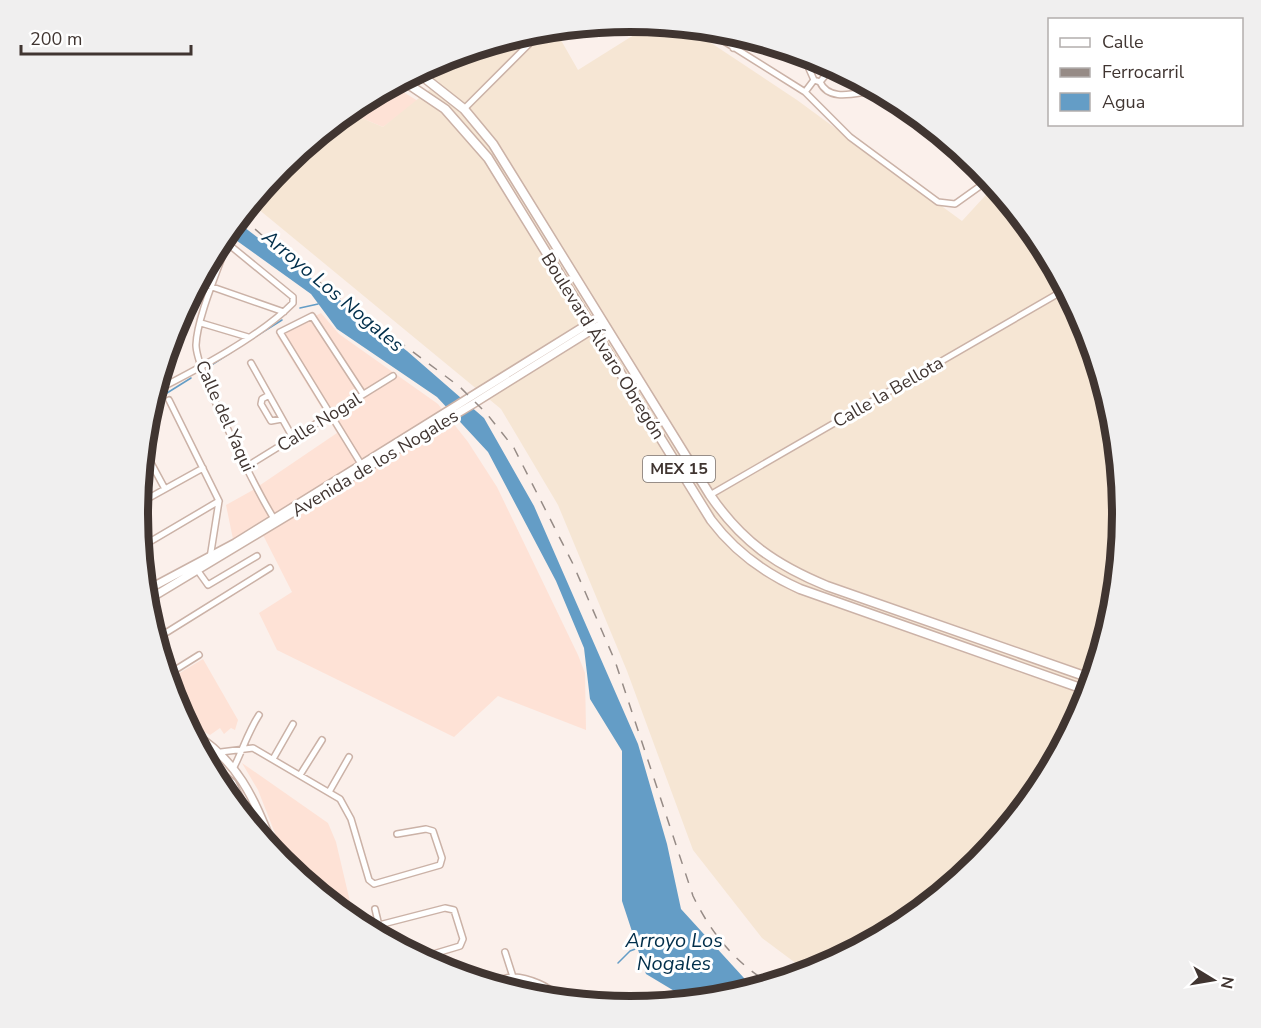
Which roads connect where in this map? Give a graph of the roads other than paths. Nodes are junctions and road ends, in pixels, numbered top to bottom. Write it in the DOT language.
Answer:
graph roads {
  1 [pos="722,40"];
  2 [pos="531,42"];
  3 [pos="738,44"];
  4 [pos="733,48"];
  5 [pos="809,66"];
  6 [pos="826,73"];
  7 [pos="424,78"];
  8 [pos="817,81"];
  9 [pos="409,85"];
  10 [pos="805,92"];
  11 [pos="864,92"];
  12 [pos="464,109"];
  13 [pos="982,184"];
  14 [pos="229,246"];
  15 [pos="219,263"];
  16 [pos="207,285"];
  17 [pos="213,287"];
  18 [pos="1059,293"];
  19 [pos="284,312"];
  20 [pos="601,320"];
  21 [pos="201,323"];
  22 [pos="590,327"];
  23 [pos="248,337"];
  24 [pos="251,363"];
  25 [pos="201,365"];
  26 [pos="393,376"];
  27 [pos="165,386"];
  28 [pos="363,394"];
  29 [pos="269,395"];
  30 [pos="169,400"];
  31 [pos="331,414"];
  32 [pos="449,414"];
  33 [pos="282,419"];
  34 [pos="293,438"];
  35 [pos="151,463"];
  36 [pos="361,464"];
  37 [pos="246,467"];
  38 [pos="203,468"];
  39 [pos="165,489"];
  40 [pos="710,495"];
  41 [pos="148,498"];
  42 [pos="219,501"];
  43 [pos="275,520"];
  44 [pos="149,542"];
  45 [pos="257,556"];
  46 [pos="210,558"];
  47 [pos="270,568"];
  48 [pos="198,571"];
  49 [pos="154,587"];
  50 [pos="155,596"];
  51 [pos="163,635"];
  52 [pos="199,655"];
  53 [pos="174,670"];
  54 [pos="1084,676"];
  55 [pos="1080,688"];
  56 [pos="259,715"];
  57 [pos="293,724"];
  58 [pos="322,740"];
  59 [pos="206,742"];
  60 [pos="244,747"];
  61 [pos="221,752"];
  62 [pos="348,757"];
  63 [pos="273,759"];
  64 [pos="234,767"];
  65 [pos="300,775"];
  66 [pos="231,784"];
  67 [pos="330,792"];
  68 [pos="242,800"];
  69 [pos="266,830"];
  70 [pos="397,834"];
  71 [pos="375,909"];
  72 [pos="379,925"];
  73 [pos="505,952"];
  74 [pos="433,954"];
  75 [pos="513,976"];
  76 [pos="502,979"];
  77 [pos="549,989"];
  1 -- 4 [label="street"];
  2 -- 12 [label="street"];
  3 -- 4 [label="street"];
  4 -- 10 [label="street"];
  5 -- 8 [label="street"];
  6 -- 8 [label="street"];
  7 -- 12 [label="highway, Boulevard Álvaro Obregón / MEX 15"];
  8 -- 10 [label="street"];
  8 -- 11 [label="street"];
  9 -- 22 [label="highway, Boulevard Álvaro Obregón / MEX 15"];
  10 -- 13 [label="street"];
  12 -- 20 [label="highway, Boulevard Álvaro Obregón / MEX 15"];
  14 -- 19 [label="street"];
  15 -- 17 [label="street, Calle del Yaqui"];
  16 -- 17 [label="street"];
  17 -- 19 [label="street"];
  17 -- 21 [label="street, Calle del Yaqui"];
  18 -- 40 [label="street, Calle la Bellota"];
  19 -- 23 [label="street"];
  20 -- 22 [label="main road, Avenida de los Nogales"];
  20 -- 40 [label="highway, Boulevard Álvaro Obregón / MEX 15"];
  21 -- 23 [label="street"];
  21 -- 25 [label="street, Calle del Yaqui"];
  22 -- 32 [label="main road, Avenida de los Nogales"];
  22 -- 55 [label="highway, Boulevard Álvaro Obregón / MEX 15"];
  23 -- 25 [label="street"];
  24 -- 29 [label="street"];
  25 -- 27 [label="street"];
  25 -- 37 [label="street, Calle del Yaqui"];
  26 -- 28 [label="street, Calle Nogal"];
  28 -- 31 [label="street, Calle Nogal"];
  28 -- 31 [label="street"];
  29 -- 33 [label="street"];
  29 -- 33 [label="street"];
  30 -- 38 [label="street"];
  31 -- 34 [label="street, Calle Nogal"];
  31 -- 36 [label="street"];
  32 -- 36 [label="main road, Avenida de los Nogales"];
  32 -- 43 [label="main road, Avenida de los Nogales"];
  33 -- 34 [label="street"];
  34 -- 37 [label="street, Calle Nogal"];
  35 -- 39 [label="street"];
  36 -- 43 [label="main road, Avenida de los Nogales"];
  37 -- 43 [label="street, Calle del Yaqui"];
  38 -- 39 [label="street"];
  38 -- 42 [label="street"];
  39 -- 41 [label="street"];
  40 -- 54 [label="highway, Boulevard Álvaro Obregón / MEX 15"];
  42 -- 44 [label="street"];
  42 -- 46 [label="street"];
  43 -- 46 [label="main road, Avenida de los Nogales"];
  43 -- 48 [label="main road, Avenida de los Nogales"];
  45 -- 48 [label="street"];
  46 -- 49 [label="main road, Avenida de los Nogales"];
  47 -- 51 [label="street"];
  48 -- 50 [label="main road, Avenida de los Nogales"];
  52 -- 53 [label="street"];
  56 -- 60 [label="street"];
  57 -- 63 [label="street"];
  58 -- 65 [label="street"];
  59 -- 61 [label="main road"];
  60 -- 61 [label="street"];
  60 -- 63 [label="street"];
  60 -- 64 [label="street"];
  61 -- 64 [label="main road"];
  62 -- 67 [label="street"];
  63 -- 65 [label="street"];
  64 -- 69 [label="main road"];
  65 -- 67 [label="street"];
  66 -- 68 [label="main road"];
  67 -- 70 [label="street"];
  71 -- 72 [label="street"];
  72 -- 74 [label="street"];
  73 -- 75 [label="street"];
  75 -- 76 [label="street"];
  75 -- 77 [label="street"];
}
